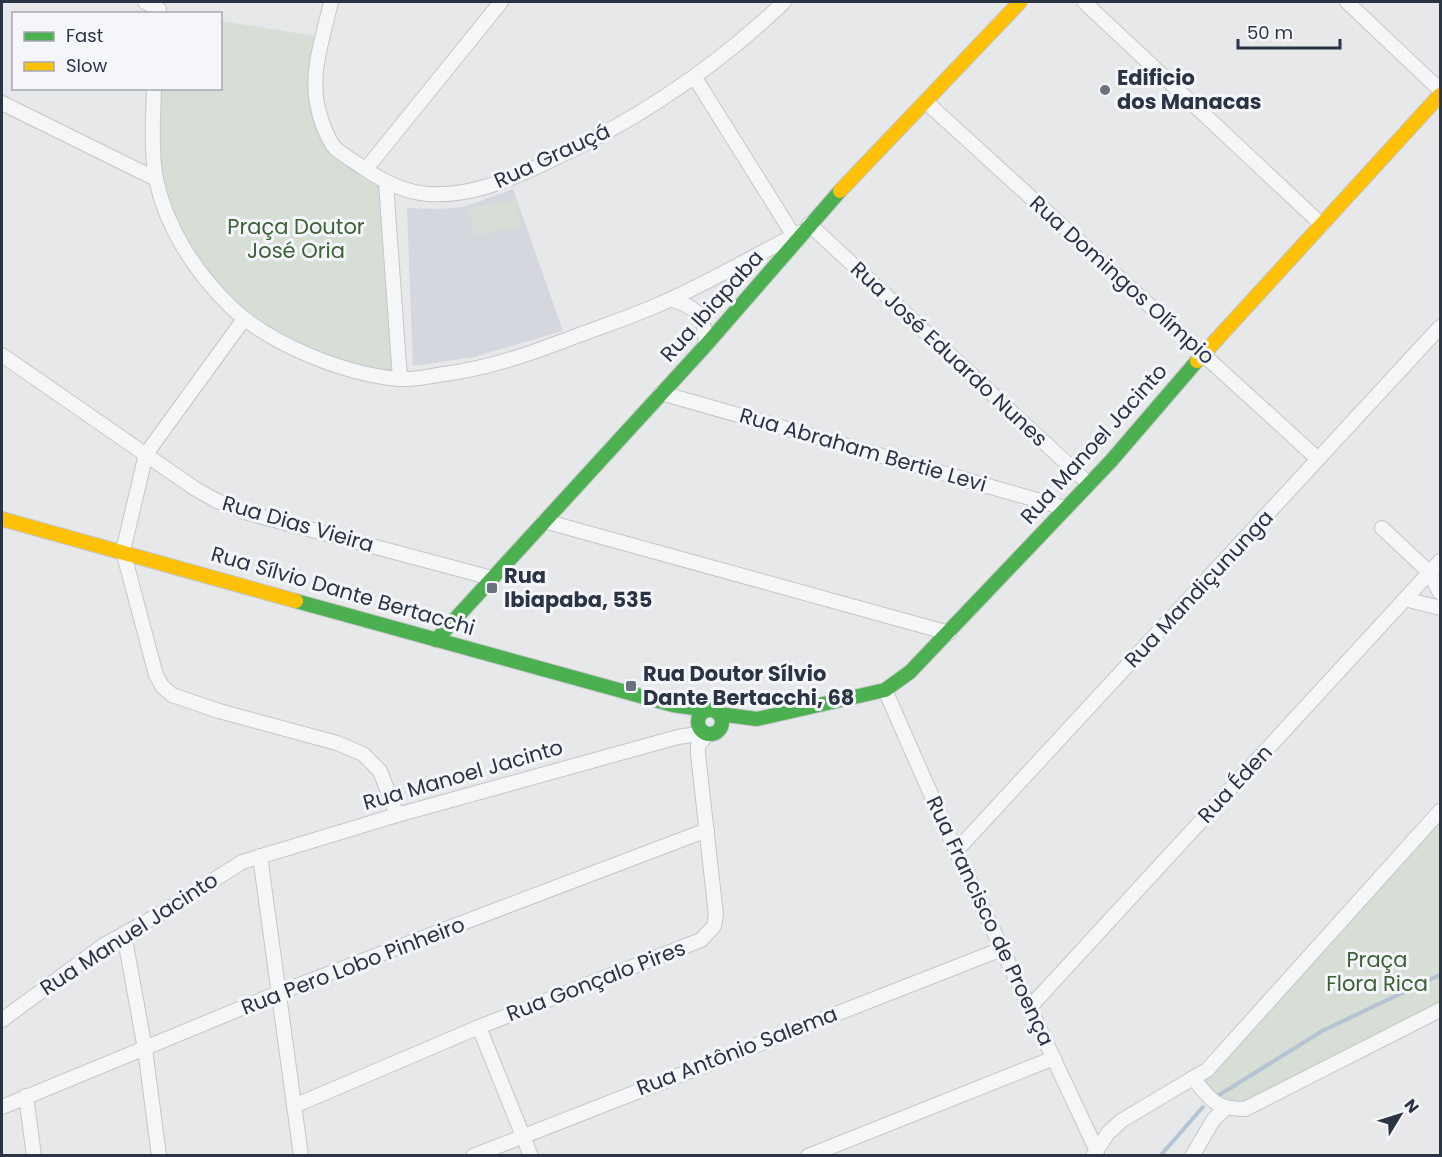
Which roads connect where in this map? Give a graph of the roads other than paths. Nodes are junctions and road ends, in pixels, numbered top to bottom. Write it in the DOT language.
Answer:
graph roads {
  1 [pos="145,2"];
  2 [pos="331,2"];
  3 [pos="501,2"];
  4 [pos="784,2"];
  5 [pos="1020,2"];
  6 [pos="1084,2"];
  7 [pos="1347,2"];
  8 [pos="160,8"];
  9 [pos="695,78"];
  10 [pos="154,90"];
  11 [pos="1440,92"];
  12 [pos="925,101"];
  13 [pos="2,103"];
  14 [pos="366,169"];
  15 [pos="156,179"];
  16 [pos="386,183"];
  17 [pos="1322,225"];
  18 [pos="801,233"];
  19 [pos="671,299"];
  20 [pos="244,319"];
  21 [pos="1440,327"];
  22 [pos="706,345"];
  23 [pos="1203,354"];
  24 [pos="2,355"];
  25 [pos="400,379"];
  26 [pos="661,393"];
  27 [pos="146,454"];
  28 [pos="1318,459"];
  29 [pos="1088,483"];
  30 [pos="1065,508"];
  31 [pos="2,519"];
  32 [pos="544,521"];
  33 [pos="1382,528"];
  34 [pos="123,551"];
  35 [pos="1440,561"];
  36 [pos="1430,573"];
  37 [pos="492,578"];
  38 [pos="1440,593"];
  39 [pos="1406,599"];
  40 [pos="1440,608"];
  41 [pos="949,633"];
  42 [pos="436,640"];
  43 [pos="885,690"];
  44 [pos="673,705"];
  45 [pos="713,712"];
  46 [pos="702,730"];
  47 [pos="1440,811"];
  48 [pos="397,815"];
  49 [pos="707,830"];
  50 [pos="956,851"];
  51 [pos="260,856"];
  52 [pos="124,934"];
  53 [pos="1002,949"];
  54 [pos="278,993"];
  55 [pos="1030,1007"];
  56 [pos="1440,1010"];
  57 [pos="2,1020"];
  58 [pos="479,1027"];
  59 [pos="145,1050"];
  60 [pos="1054,1058"];
  61 [pos="1193,1078"];
  62 [pos="26,1096"];
  63 [pos="294,1106"];
  64 [pos="1220,1106"];
  65 [pos="2,1107"];
  66 [pos="523,1134"];
  67 [pos="1095,1153"];
  68 [pos="34,1155"];
  69 [pos="159,1155"];
  70 [pos="301,1155"];
  71 [pos="473,1155"];
  72 [pos="531,1155"];
  73 [pos="808,1155"];
  74 [pos="1192,1155"];
  1 -- 8 [label="street"];
  2 -- 14 [label="street, Rua Grauçá"];
  3 -- 14 [label="street"];
  4 -- 9 [label="street, Rua Grauçá"];
  5 -- 12 [label="street, Rua Ibiapaba"];
  6 -- 17 [label="street"];
  7 -- 11 [label="street"];
  9 -- 16 [label="street, Rua Grauçá"];
  9 -- 18 [label="street, Rua José Eduardo Nunes"];
  10 -- 15 [label="street"];
  11 -- 17 [label="street, Rua Manoel Jacinto"];
  12 -- 18 [label="street, Rua Ibiapaba"];
  12 -- 23 [label="street, Rua Domingos Olímpio"];
  13 -- 15 [label="street"];
  14 -- 16 [label="street, Rua Grauçá"];
  15 -- 20 [label="street"];
  16 -- 25 [label="street"];
  17 -- 23 [label="street, Rua Manoel Jacinto"];
  18 -- 19 [label="street"];
  18 -- 22 [label="street, Rua Ibiapaba"];
  18 -- 29 [label="street, Rua José Eduardo Nunes"];
  19 -- 22 [label="street"];
  19 -- 25 [label="street"];
  20 -- 25 [label="street"];
  20 -- 27 [label="street"];
  21 -- 28 [label="street, Rua Mandiçununga"];
  22 -- 26 [label="street, Rua Ibiapaba"];
  23 -- 28 [label="street, Rua Domingos Olímpio"];
  23 -- 29 [label="street, Rua Manoel Jacinto"];
  24 -- 27 [label="street, Rua Dias Vieira"];
  26 -- 30 [label="street, Rua Abraham Bertie Levi"];
  26 -- 32 [label="street, Rua Ibiapaba"];
  27 -- 34 [label="street"];
  27 -- 37 [label="street, Rua Dias Vieira"];
  28 -- 50 [label="street, Rua Mandiçununga"];
  29 -- 30 [label="street, Rua Manoel Jacinto"];
  30 -- 41 [label="street, Rua Manoel Jacinto"];
  31 -- 34 [label="street, Rua Sílvio Dante Bertacchi"];
  32 -- 37 [label="street, Rua Ibiapaba"];
  32 -- 41 [label="street"];
  33 -- 36 [label="street"];
  34 -- 42 [label="street, Rua Sílvio Dante Bertacchi"];
  34 -- 48 [label="street"];
  35 -- 36 [label="street, Rua Éden"];
  36 -- 38 [label="street"];
  36 -- 39 [label="street, Rua Éden"];
  37 -- 42 [label="street, Rua Ibiapaba"];
  39 -- 40 [label="street"];
  39 -- 55 [label="street, Rua Éden"];
  41 -- 43 [label="street, Rua Manoel Jacinto"];
  42 -- 44 [label="street, Rua Sílvio Dante Bertacchi"];
  43 -- 45 [label="street, Rua Manoel Jacinto"];
  43 -- 50 [label="street, Rua Francisco de Proença"];
  44 -- 45 [label="street, Rua Sílvio Dante Bertacchi"];
  44 -- 46 [label="street, Rua Sílvio Dante Bertacchi"];
  45 -- 46 [label="street"];
  45 -- 46 [label="street"];
  46 -- 48 [label="street, Rua Manoel Jacinto"];
  46 -- 49 [label="street, Rua Gonçalo Pires"];
  47 -- 61 [label="street"];
  48 -- 51 [label="street, Rua Manoel Jacinto"];
  49 -- 54 [label="street, Rua Pero Lobo Pinheiro"];
  49 -- 58 [label="street, Rua Gonçalo Pires"];
  50 -- 53 [label="street, Rua Francisco de Proença"];
  51 -- 52 [label="street, Rua Manuel Jacinto"];
  51 -- 54 [label="street"];
  52 -- 57 [label="street, Rua Manuel Jacinto"];
  52 -- 59 [label="street"];
  53 -- 55 [label="street, Rua Francisco de Proença"];
  53 -- 66 [label="street, Rua Antônio Salema"];
  54 -- 59 [label="street, Rua Pero Lobo Pinheiro"];
  54 -- 63 [label="street"];
  55 -- 60 [label="street, Rua Francisco de Proença"];
  56 -- 64 [label="street"];
  58 -- 63 [label="street, Rua Gonçalo Pires"];
  58 -- 66 [label="street"];
  59 -- 62 [label="street, Rua Pero Lobo Pinheiro"];
  59 -- 69 [label="street"];
  60 -- 67 [label="street, Rua Francisco de Proença"];
  60 -- 73 [label="street"];
  61 -- 64 [label="street"];
  61 -- 67 [label="street"];
  62 -- 65 [label="street, Rua Pero Lobo Pinheiro"];
  62 -- 68 [label="street"];
  63 -- 70 [label="street"];
  64 -- 74 [label="street"];
  66 -- 71 [label="street, Rua Antônio Salema"];
  66 -- 72 [label="street"];
}
